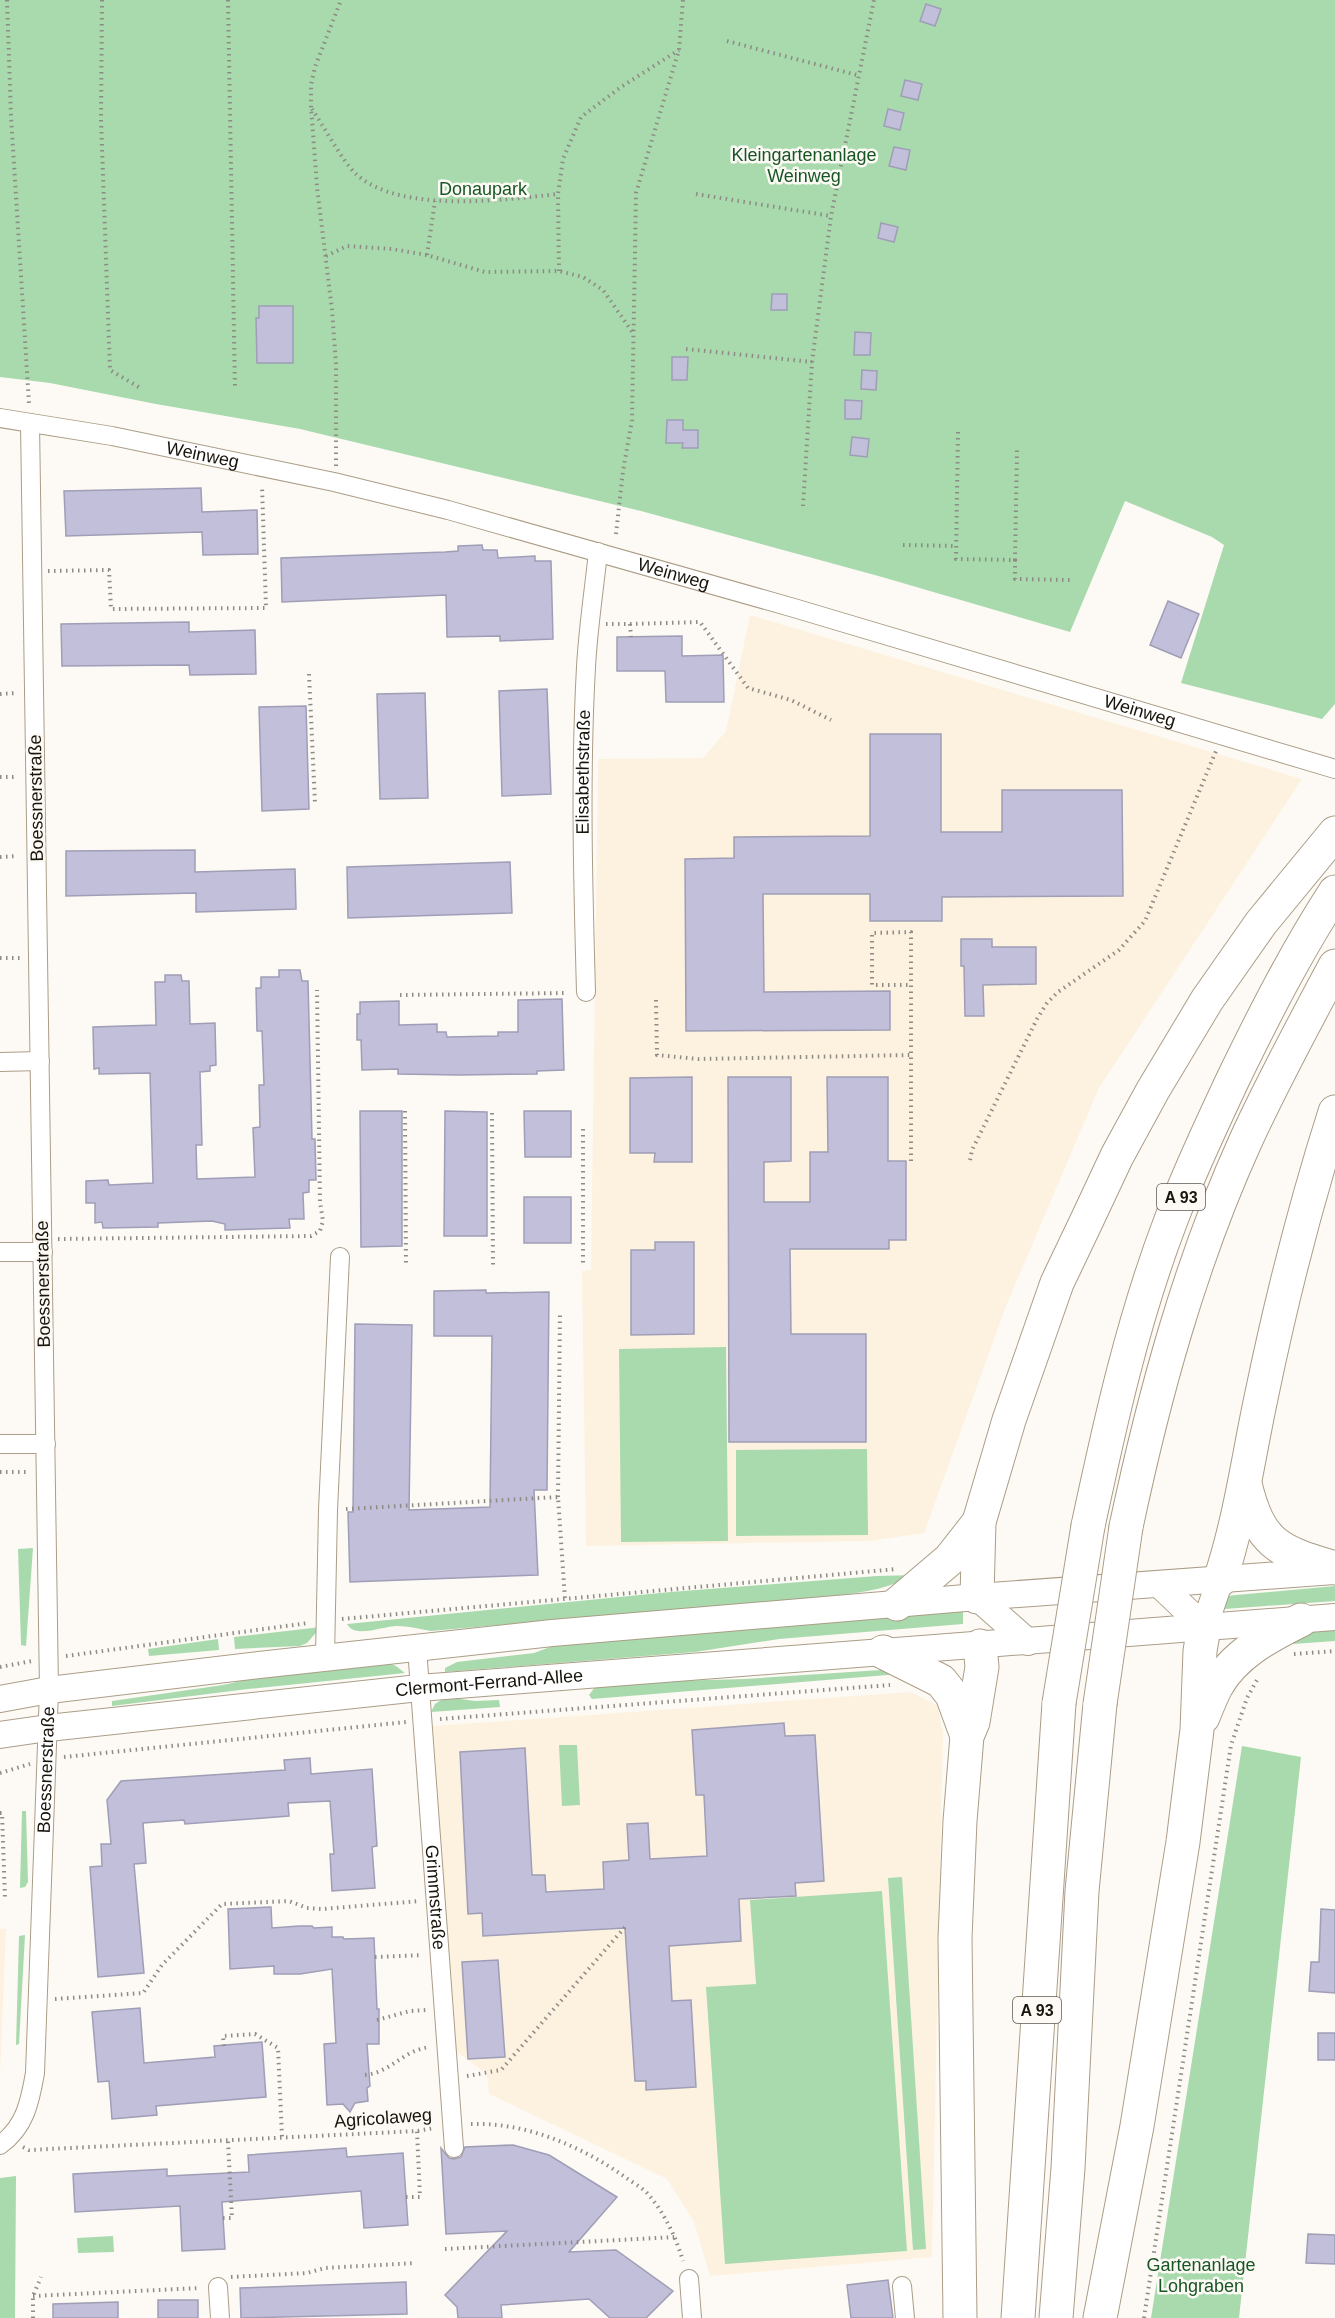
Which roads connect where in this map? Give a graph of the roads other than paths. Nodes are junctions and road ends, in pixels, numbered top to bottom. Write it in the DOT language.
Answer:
graph roads {
  1 [pos="0,418"];
  2 [pos="30,423"];
  3 [pos="598,552"];
  4 [pos="1335,769"];
  5 [pos="1335,833"];
  6 [pos="1335,892"];
  7 [pos="1335,966"];
  8 [pos="586,992"];
  9 [pos="40,1061"];
  10 [pos="0,1062"];
  11 [pos="1335,1112"];
  12 [pos="43,1246"];
  13 [pos="0,1252"];
  14 [pos="340,1257"];
  15 [pos="0,1444"];
  16 [pos="46,1444"];
  17 [pos="1245,1484"];
  18 [pos="979,1522"];
  19 [pos="1335,1569"];
  20 [pos="1221,1580"];
  21 [pos="1159,1584"];
  22 [pos="977,1598"];
  23 [pos="897,1604"];
  24 [pos="1335,1617"];
  25 [pos="1301,1620"];
  26 [pos="1204,1627"];
  27 [pos="1028,1642"];
  28 [pos="980,1646"];
  29 [pos="417,1648"];
  30 [pos="883,1652"];
  31 [pos="325,1657"];
  32 [pos="419,1688"];
  33 [pos="50,1690"];
  34 [pos="0,1699"];
  35 [pos="48,1728"];
  36 [pos="1197,1730"];
  37 [pos="0,1735"];
  38 [pos="967,1736"];
  39 [pos="5,2142"];
  40 [pos="454,2148"];
  41 [pos="688,2280"];
  42 [pos="902,2286"];
  43 [pos="218,2287"];
  44 [pos="220,2318"];
  45 [pos="692,2318"];
  46 [pos="905,2318"];
  47 [pos="960,2318"];
  48 [pos="1018,2318"];
  49 [pos="1056,2318"];
  50 [pos="1100,2318"];
  1 -- 2 [label="street, Weinweg"];
  2 -- 3 [label="street, Weinweg"];
  2 -- 9 [label="street, Boessnerstraße"];
  3 -- 4 [label="street, Weinweg"];
  3 -- 8 [label="street, Elisabethstraße"];
  5 -- 18 [label="highway"];
  6 -- 48 [label="highway, A 93, bridge"];
  7 -- 49 [label="highway, A 93, bridge"];
  9 -- 10 [label="street"];
  9 -- 12 [label="street, Boessnerstraße"];
  11 -- 17 [label="highway"];
  12 -- 13 [label="street"];
  12 -- 16 [label="street, Boessnerstraße"];
  14 -- 31 [label="street"];
  15 -- 16 [label="street"];
  16 -- 33 [label="street, Boessnerstraße"];
  17 -- 19 [label="highway"];
  17 -- 20 [label="highway"];
  18 -- 22 [label="highway"];
  18 -- 23 [label="highway"];
  19 -- 20 [label="street"];
  20 -- 21 [label="street"];
  20 -- 26 [label="street"];
  21 -- 22 [label="street"];
  21 -- 26 [label="street"];
  22 -- 23 [label="street"];
  22 -- 27 [label="street"];
  22 -- 28 [label="street"];
  23 -- 29 [label="street"];
  24 -- 25 [label="street, Clermont-Ferrand-Allee"];
  25 -- 26 [label="street, Clermont-Ferrand-Allee"];
  25 -- 36 [label="highway"];
  26 -- 27 [label="street, Clermont-Ferrand-Allee"];
  26 -- 36 [label="highway"];
  27 -- 28 [label="street, Clermont-Ferrand-Allee"];
  28 -- 30 [label="street, Clermont-Ferrand-Allee"];
  28 -- 38 [label="highway"];
  29 -- 31 [label="street"];
  29 -- 32 [label="street, Grimmstraße"];
  30 -- 32 [label="street, Clermont-Ferrand-Allee"];
  30 -- 38 [label="highway"];
  31 -- 33 [label="street"];
  32 -- 35 [label="street, Clermont-Ferrand-Allee"];
  32 -- 40 [label="street, Grimmstraße"];
  33 -- 34 [label="street"];
  33 -- 35 [label="street, Boessnerstraße"];
  35 -- 37 [label="street, Clermont-Ferrand-Allee"];
  35 -- 39 [label="street, Boessnerstraße"];
  36 -- 50 [label="highway"];
  38 -- 47 [label="highway"];
  41 -- 45 [label="street"];
  42 -- 46 [label="street"];
  43 -- 44 [label="street"];
}
